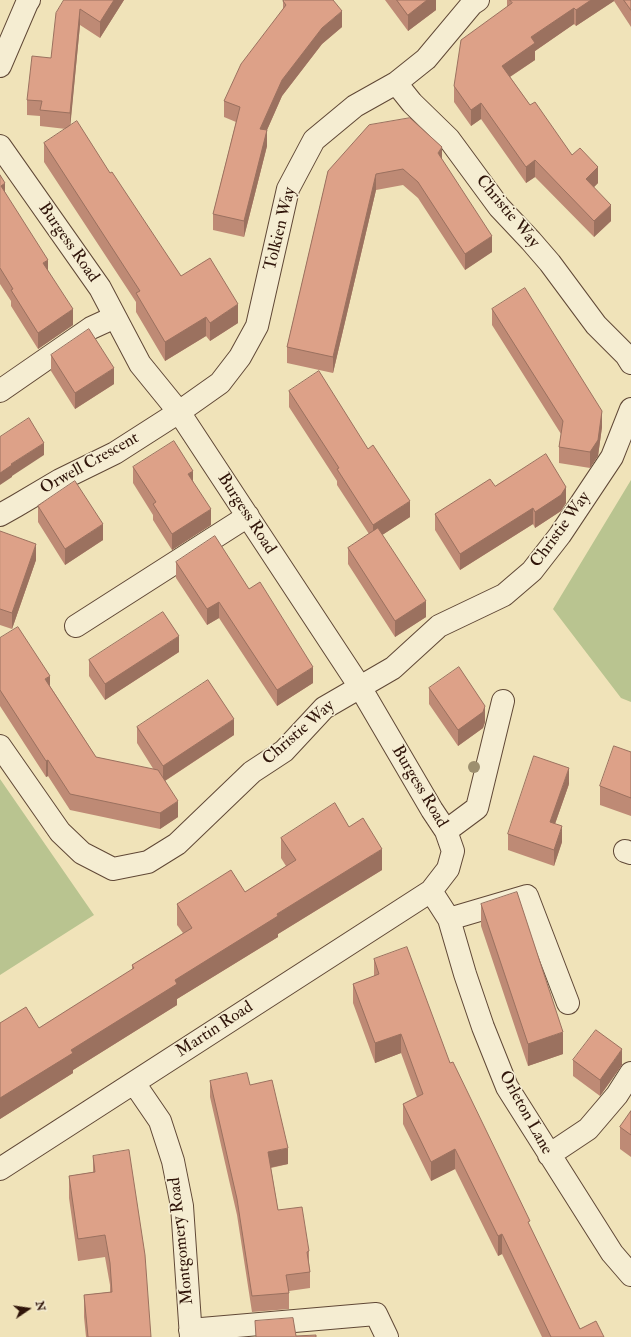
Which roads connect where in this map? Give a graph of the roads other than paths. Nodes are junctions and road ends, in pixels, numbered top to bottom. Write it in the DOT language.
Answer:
graph roads {
  1 [pos="30,0"];
  2 [pos="473,1"];
  3 [pos="0,66"];
  4 [pos="396,83"];
  5 [pos="0,146"];
  6 [pos="115,317"];
  7 [pos="631,363"];
  8 [pos="0,391"];
  9 [pos="631,409"];
  10 [pos="179,412"];
  11 [pos="0,514"];
  12 [pos="248,516"];
  13 [pos="76,626"];
  14 [pos="360,687"];
  15 [pos="503,701"];
  16 [pos="0,746"];
  17 [pos="446,831"];
  18 [pos="431,891"];
  19 [pos="449,918"];
  20 [pos="568,1003"];
  21 [pos="631,1073"];
  22 [pos="134,1083"];
  23 [pos="549,1155"];
  24 [pos="0,1169"];
  25 [pos="631,1275"];
  26 [pos="190,1334"];
  27 [pos="387,1337"];
  1 -- 3 [label="street"];
  2 -- 4 [label="street, Tolkien Way"];
  4 -- 7 [label="street, Christie Way"];
  4 -- 10 [label="street, Tolkien Way"];
  5 -- 6 [label="street, Burgess Road"];
  6 -- 8 [label="street"];
  6 -- 10 [label="street, Burgess Road"];
  9 -- 14 [label="street, Christie Way"];
  10 -- 11 [label="street, Orwell Crescent"];
  10 -- 12 [label="street, Burgess Road"];
  12 -- 13 [label="street"];
  12 -- 14 [label="street, Burgess Road"];
  14 -- 16 [label="street, Christie Way"];
  14 -- 17 [label="street, Burgess Road"];
  15 -- 17 [label="street"];
  17 -- 18 [label="street, Burgess Road"];
  18 -- 19 [label="street, Orleton Lane"];
  18 -- 22 [label="street, Martin Road"];
  19 -- 20 [label="street"];
  19 -- 23 [label="street, Orleton Lane"];
  21 -- 23 [label="street"];
  22 -- 24 [label="street, Martin Road"];
  22 -- 26 [label="street, Montgomery Road"];
  23 -- 25 [label="street, Orleton Lane"];
  26 -- 27 [label="street"];
}
